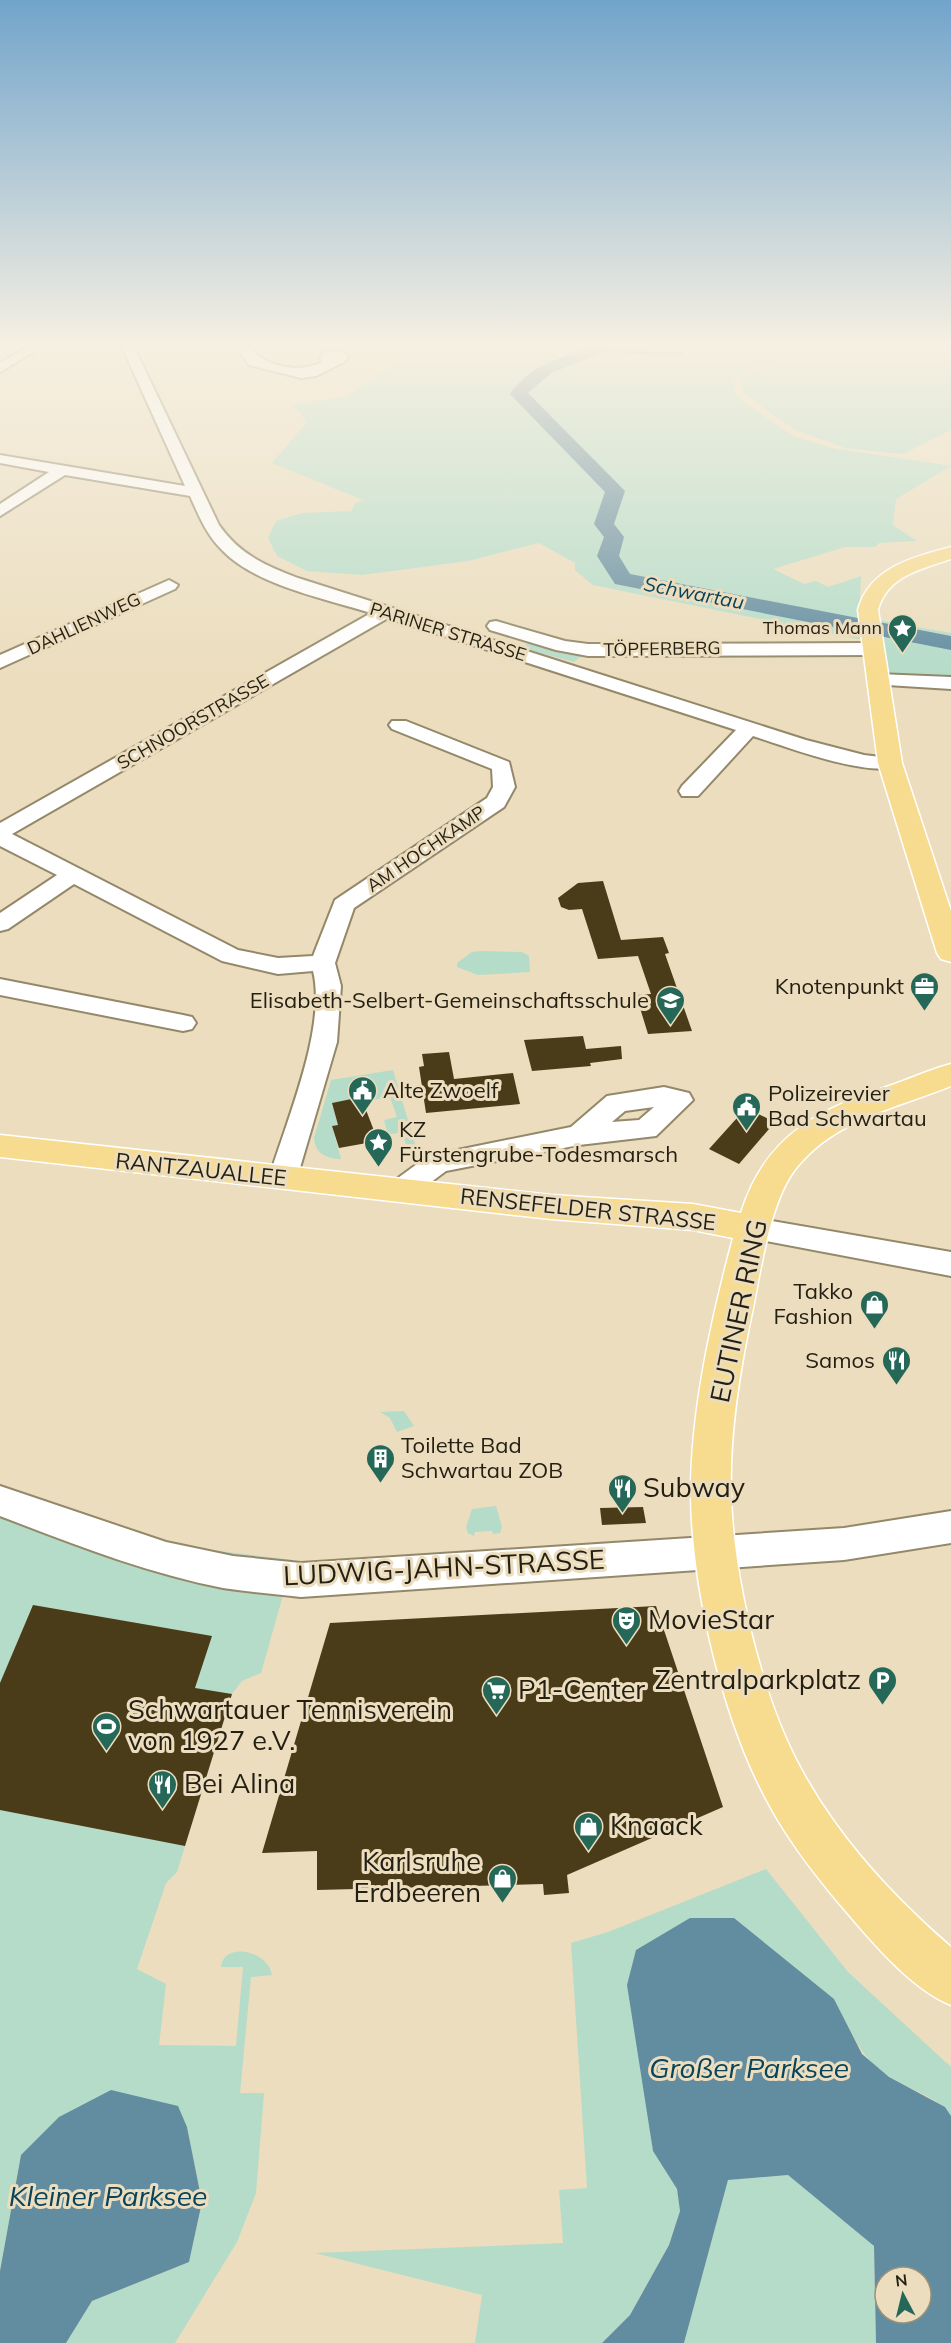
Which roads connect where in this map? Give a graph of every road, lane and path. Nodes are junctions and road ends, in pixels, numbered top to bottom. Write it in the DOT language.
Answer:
graph roads {
  1 [pos="180,456"];
  2 [pos="0,459"];
  3 [pos="62,470"];
  4 [pos="198,493"];
  5 [pos="0,510"];
  6 [pos="951,553"];
  7 [pos="169,585"];
  8 [pos="386,612"];
  9 [pos="457,626"];
  10 [pos="871,636"];
  11 [pos="0,662"];
  12 [pos="878,680"];
  13 [pos="951,684"];
  14 [pos="399,724"];
  15 [pos="749,728"];
  16 [pos="891,763"];
  17 [pos="690,791"];
  18 [pos="0,835"];
  19 [pos="74,874"];
  20 [pos="0,924"];
  21 [pos="951,953"];
  22 [pos="322,963"];
  23 [pos="0,987"];
  24 [pos="183,1023"];
  25 [pos="951,1074"];
  26 [pos="579,1135"];
  27 [pos="0,1146"];
  28 [pos="283,1178"];
  29 [pos="401,1190"];
  30 [pos="755,1229"];
  31 [pos="951,1264"];
  32 [pos="0,1501"];
  33 [pos="951,1527"];
  34 [pos="718,1553"];
  35 [pos="951,1980"];
  1 -- 4 [label="street, PARINER STRASSE"];
  2 -- 3 [label="street"];
  3 -- 4 [label="street"];
  3 -- 5 [label="street"];
  4 -- 8 [label="street, PARINER STRASSE"];
  6 -- 10 [label="main road"];
  7 -- 11 [label="street, DAHLIENWEG"];
  8 -- 15 [label="street, PARINER STRASSE"];
  8 -- 18 [label="street, SCHNOORSTRASSE"];
  9 -- 10 [label="street, TÖPFERBERG"];
  10 -- 12 [label="main road"];
  12 -- 13 [label="street"];
  12 -- 16 [label="main road"];
  14 -- 22 [label="street, AM HOCHKAMP"];
  15 -- 16 [label="street, PARINER STRASSE"];
  15 -- 17 [label="street"];
  16 -- 21 [label="main road"];
  18 -- 19 [label="street"];
  19 -- 20 [label="street"];
  19 -- 22 [label="street"];
  22 -- 28 [label="street"];
  23 -- 24 [label="street"];
  25 -- 30 [label="main road, EUTINER RING"];
  26 -- 29 [label="street"];
  27 -- 28 [label="main road, RANTZAUALLEE"];
  28 -- 29 [label="main road, RANTZAUALLEE"];
  29 -- 30 [label="main road, RENSEFELDER STRASSE"];
  30 -- 31 [label="street, RENSEFELDER STRASSE"];
  30 -- 34 [label="main road, EUTINER RING"];
  32 -- 34 [label="street, LUDWIG-JAHN-STRASSE"];
  33 -- 34 [label="street, LUDWIG-JAHN-STRASSE"];
  34 -- 35 [label="main road, EUTINER RING"];
}
